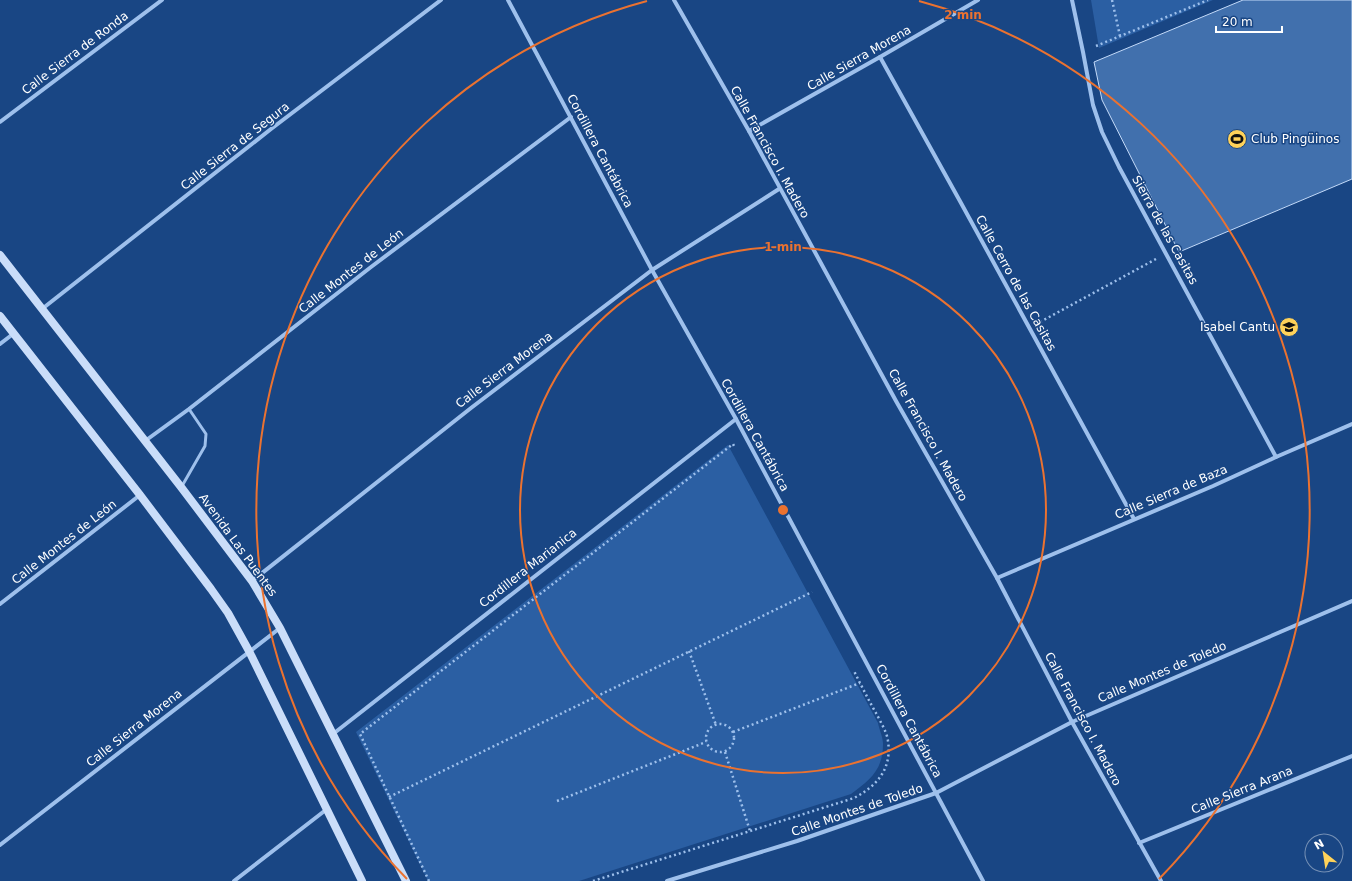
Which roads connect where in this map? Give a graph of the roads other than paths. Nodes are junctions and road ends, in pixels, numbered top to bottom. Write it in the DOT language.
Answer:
graph roads {
  1 [pos="162,0"];
  2 [pos="441,0"];
  3 [pos="508,0"];
  4 [pos="675,0"];
  5 [pos="978,0"];
  6 [pos="1072,0"];
  7 [pos="880,57"];
  8 [pos="571,117"];
  9 [pos="0,122"];
  10 [pos="749,132"];
  11 [pos="779,189"];
  12 [pos="0,255"];
  13 [pos="652,270"];
  14 [pos="42,309"];
  15 [pos="0,316"];
  16 [pos="13,334"];
  17 [pos="0,344"];
  18 [pos="189,409"];
  19 [pos="736,419"];
  20 [pos="1352,424"];
  21 [pos="145,442"];
  22 [pos="1276,457"];
  23 [pos="181,487"];
  24 [pos="140,495"];
  25 [pos="1134,519"];
  26 [pos="997,578"];
  27 [pos="252,581"];
  28 [pos="1352,601"];
  29 [pos="0,604"];
  30 [pos="280,628"];
  31 [pos="249,651"];
  32 [pos="1072,722"];
  33 [pos="333,734"];
  34 [pos="1352,756"];
  35 [pos="936,793"];
  36 [pos="327,808"];
  37 [pos="1139,843"];
  38 [pos="0,845"];
  39 [pos="234,881"];
  40 [pos="362,881"];
  41 [pos="406,881"];
  42 [pos="667,881"];
  43 [pos="983,881"];
  44 [pos="1161,881"];
  1 -- 9 [label="street, Calle Sierra de Ronda"];
  2 -- 14 [label="street, Calle Sierra de Segura"];
  3 -- 8 [label="street, Cordillera Cantábrica"];
  4 -- 10 [label="street, Calle Francisco I. Madero"];
  5 -- 7 [label="street, Calle Sierra Morena"];
  6 -- 22 [label="street, Sierra de las Casitas"];
  7 -- 10 [label="street, Calle Sierra Morena"];
  7 -- 25 [label="street, Calle Cerro de las Casitas"];
  8 -- 13 [label="street, Cordillera Cantábrica"];
  8 -- 18 [label="street, Calle Montes de León"];
  10 -- 11 [label="street, Calle Francisco I. Madero"];
  11 -- 13 [label="street, Calle Sierra Morena"];
  11 -- 26 [label="street, Calle Francisco I. Madero"];
  12 -- 14 [label="street, Avenida Las Puentes"];
  13 -- 19 [label="street, Cordillera Cantábrica"];
  13 -- 27 [label="street, Calle Sierra Morena"];
  14 -- 21 [label="street, Avenida Las Puentes"];
  15 -- 16 [label="street"];
  16 -- 17 [label="street"];
  16 -- 24 [label="street"];
  18 -- 21 [label="street, Calle Montes de León"];
  18 -- 23 [label="lane"];
  19 -- 33 [label="street, Cordillera Marianica"];
  19 -- 35 [label="street, Cordillera Cantábrica"];
  20 -- 22 [label="street, Calle Sierra de Baza"];
  21 -- 23 [label="street, Avenida Las Puentes"];
  22 -- 25 [label="street, Calle Sierra de Baza"];
  23 -- 27 [label="street, Avenida Las Puentes"];
  24 -- 29 [label="street, Calle Montes de León"];
  24 -- 31 [label="street"];
  25 -- 26 [label="street, Calle Sierra de Baza"];
  26 -- 32 [label="street, Calle Francisco I. Madero"];
  27 -- 30 [label="street, Avenida Las Puentes"];
  28 -- 32 [label="street, Calle Montes de Toledo"];
  30 -- 31 [label="street, Calle Sierra Morena"];
  30 -- 33 [label="street, Avenida Las Puentes"];
  31 -- 36 [label="street"];
  31 -- 38 [label="street, Calle Sierra Morena"];
  32 -- 35 [label="street, Calle Montes de Toledo"];
  32 -- 37 [label="street, Calle Francisco I. Madero"];
  33 -- 41 [label="street, Avenida Las Puentes"];
  34 -- 37 [label="street, Calle Sierra Arana"];
  35 -- 42 [label="street, Calle Montes de Toledo"];
  35 -- 43 [label="street, Cordillera Cantábrica"];
  36 -- 39 [label="street"];
  36 -- 40 [label="street"];
  37 -- 44 [label="street, Calle Francisco I. Madero"];
}
